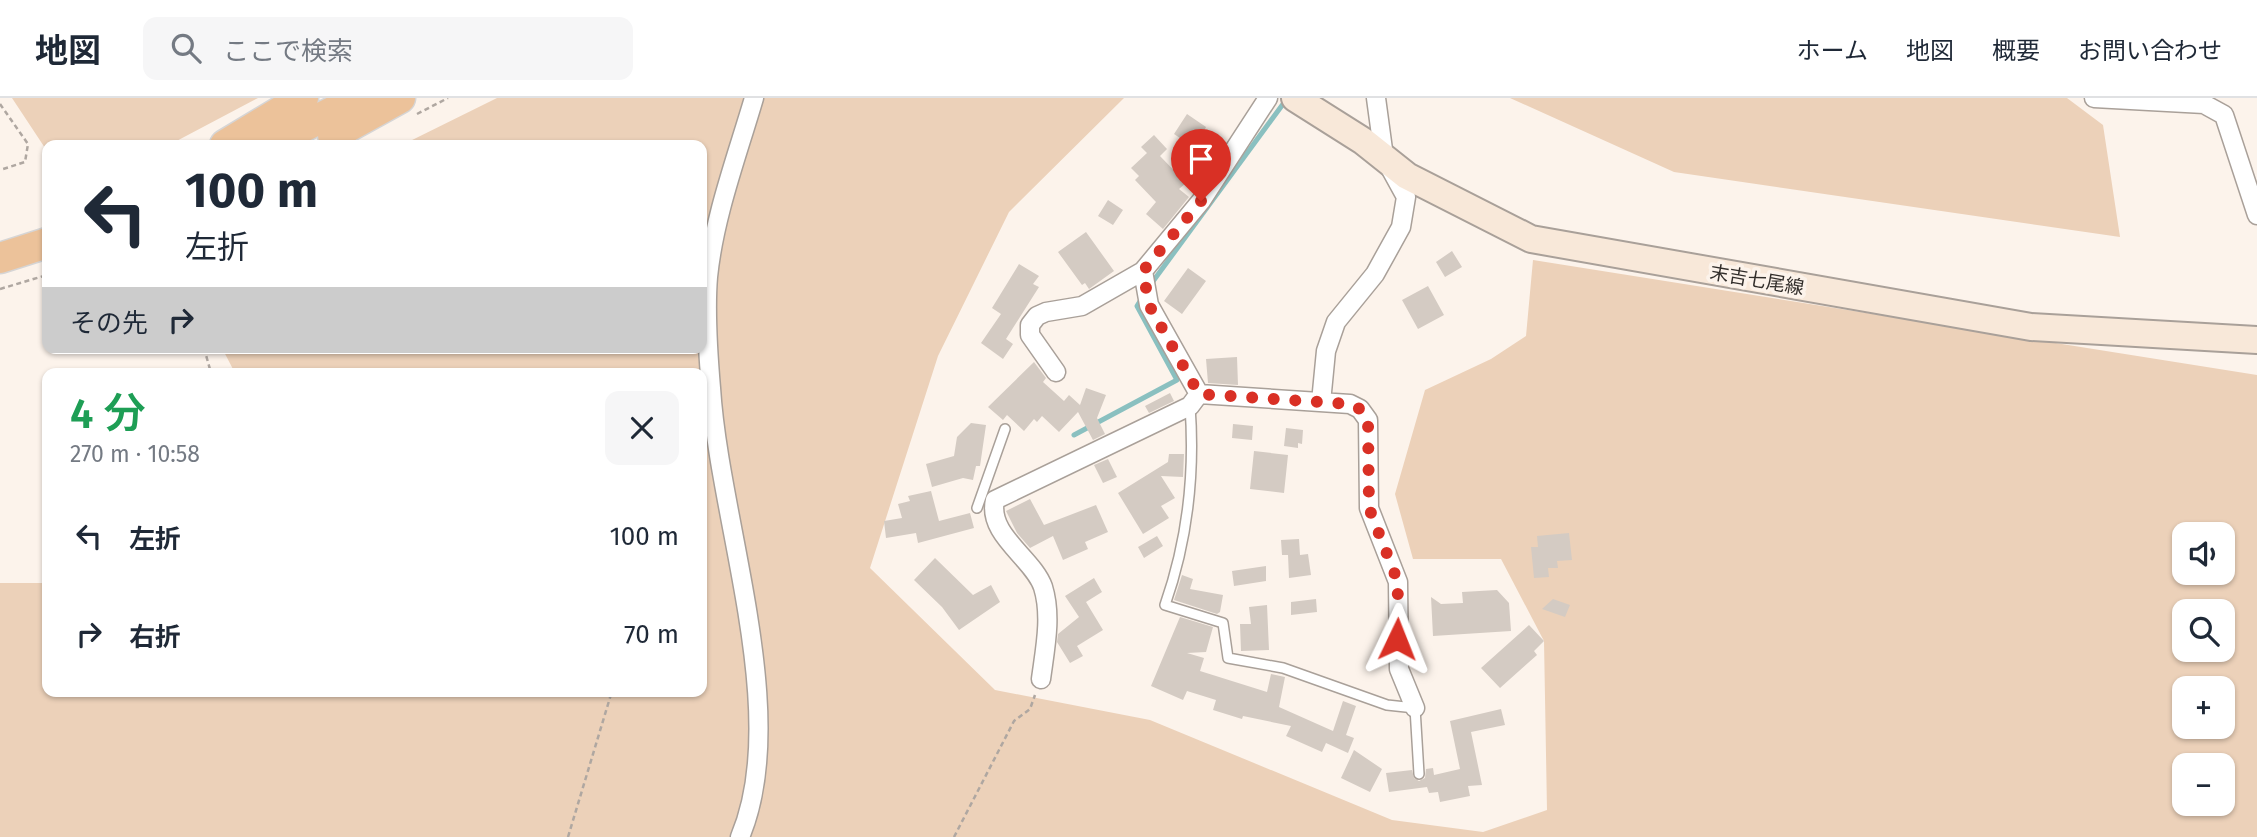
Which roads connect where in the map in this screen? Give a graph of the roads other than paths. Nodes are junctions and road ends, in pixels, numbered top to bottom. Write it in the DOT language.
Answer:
graph roads {
  1 [pos="303,98"];
  2 [pos="360,98"];
  3 [pos="400,98"];
  4 [pos="754,98"];
  5 [pos="1268,98"];
  6 [pos="1295,98"];
  7 [pos="1376,98"];
  8 [pos="2094,98"];
  9 [pos="233,140"];
  10 [pos="277,140"];
  11 [pos="321,140"];
  12 [pos="1384,157"];
  13 [pos="2257,215"];
  14 [pos="42,245"];
  15 [pos="0,258"];
  16 [pos="1143,271"];
  17 [pos="2257,340"];
  18 [pos="1056,372"];
  19 [pos="1194,400"];
  20 [pos="1321,402"];
  21 [pos="1005,429"];
  22 [pos="995,500"];
  23 [pos="1041,679"];
  24 [pos="1415,708"];
  25 [pos="1419,774"];
  26 [pos="740,837"];
  1 -- 9 [label="highway"];
  2 -- 10 [label="highway"];
  3 -- 11 [label="highway"];
  4 -- 26 [label="street"];
  5 -- 16 [label="street"];
  6 -- 12 [label="main road, 末吉七尾線"];
  7 -- 12 [label="street"];
  8 -- 13 [label="street"];
  12 -- 17 [label="main road, 末吉七尾線"];
  12 -- 20 [label="street"];
  14 -- 15 [label="highway"];
  16 -- 18 [label="street"];
  16 -- 19 [label="street"];
  19 -- 20 [label="street"];
  19 -- 22 [label="street"];
  19 -- 24 [label="lane"];
  20 -- 24 [label="street"];
  21 -- 22 [label="lane"];
  22 -- 23 [label="street"];
  24 -- 25 [label="lane"];
}
